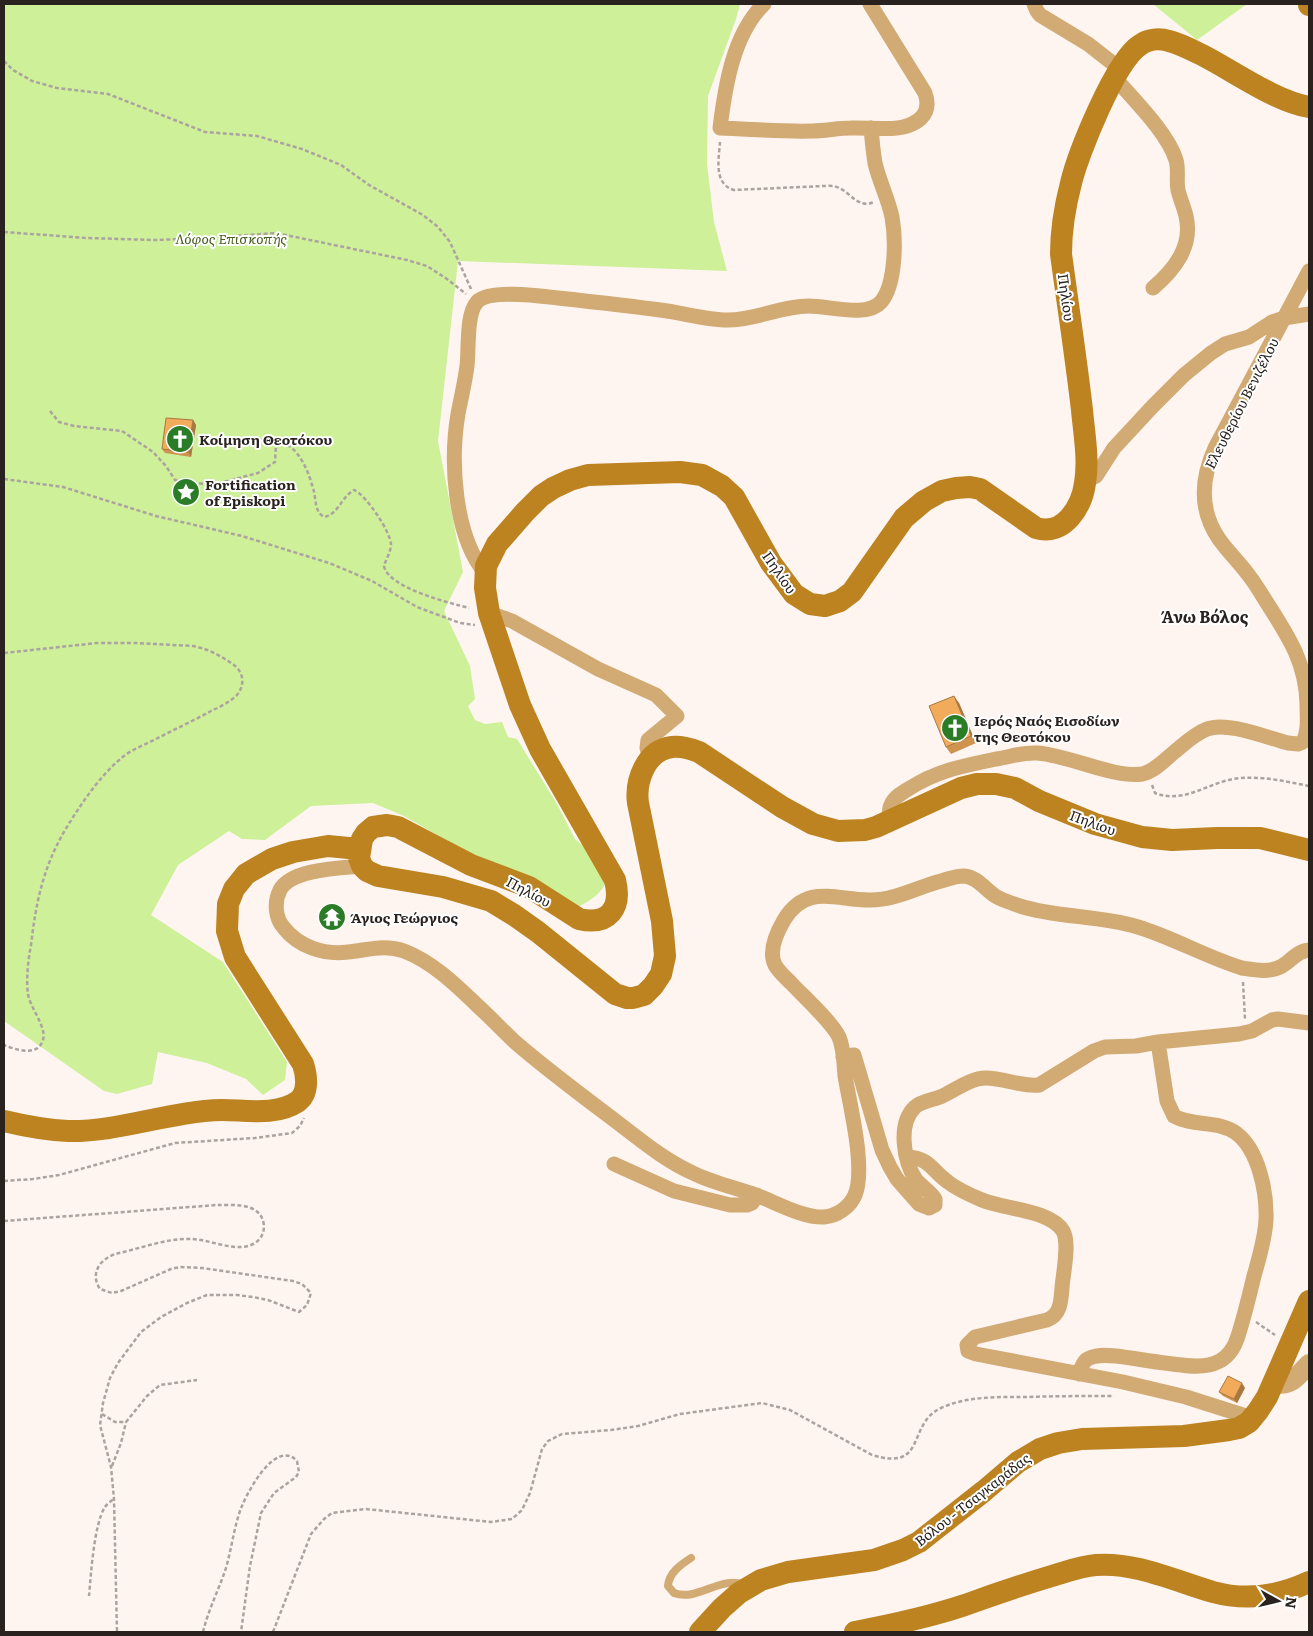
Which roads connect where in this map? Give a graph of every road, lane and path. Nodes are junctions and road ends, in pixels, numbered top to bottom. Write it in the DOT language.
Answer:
graph roads {
  1 [pos="764,4"];
  2 [pos="870,4"];
  3 [pos="1034,4"];
  4 [pos="4,61"];
  5 [pos="1117,73"];
  6 [pos="1309,107"];
  7 [pos="720,128"];
  8 [pos="871,128"];
  9 [pos="883,191"];
  10 [pos="4,232"];
  11 [pos="1309,271"];
  12 [pos="1153,288"];
  13 [pos="477,302"];
  14 [pos="1309,314"];
  15 [pos="1284,318"];
  16 [pos="50,411"];
  17 [pos="4,479"];
  18 [pos="1086,481"];
  19 [pos="485,574"];
  20 [pos="491,621"];
  21 [pos="4,653"];
  22 [pos="650,759"];
  23 [pos="1150,771"];
  24 [pos="1309,786"];
  25 [pos="890,820"];
  26 [pos="1309,850"];
  27 [pos="361,858"];
  28 [pos="1309,950"];
  29 [pos="1242,968"];
  30 [pos="1309,1023"];
  31 [pos="1246,1033"];
  32 [pos="1158,1042"];
  33 [pos="4,1045"];
  34 [pos="843,1057"];
  35 [pos="299,1101"];
  36 [pos="4,1121"];
  37 [pos="907,1157"];
  38 [pos="614,1164"];
  39 [pos="4,1182"];
  40 [pos="757,1196"];
  41 [pos="4,1222"];
  42 [pos="1309,1301"];
  43 [pos="1245,1315"];
  44 [pos="1290,1344"];
  45 [pos="1309,1364"];
  46 [pos="1079,1374"];
  47 [pos="197,1380"];
  48 [pos="1274,1382"];
  49 [pos="1120,1396"];
  50 [pos="102,1414"];
  51 [pos="1252,1418"];
  52 [pos="126,1422"];
  53 [pos="111,1467"];
  54 [pos="114,1499"];
  55 [pos="691,1558"];
  56 [pos="1309,1582"];
  57 [pos="749,1587"];
  58 [pos="88,1596"];
  59 [pos="117,1632"];
  60 [pos="202,1632"];
  61 [pos="241,1632"];
  62 [pos="273,1632"];
  63 [pos="700,1632"];
  64 [pos="855,1632"];
  1 -- 7 [label="street"];
  2 -- 8 [label="street"];
  3 -- 5 [label="street"];
  4 -- 13 [label="path"];
  5 -- 6 [label="main road, Πηλίου"];
  5 -- 12 [label="street"];
  5 -- 18 [label="main road, Πηλίου"];
  7 -- 8 [label="street"];
  7 -- 9 [label="path"];
  8 -- 9 [label="street"];
  9 -- 13 [label="street"];
  10 -- 13 [label="path"];
  11 -- 15 [label="street, Ελευθερίου Βενιζέλου"];
  13 -- 19 [label="street"];
  14 -- 15 [label="street"];
  15 -- 18 [label="street"];
  15 -- 23 [label="street, Ελευθερίου Βενιζέλου"];
  16 -- 20 [label="path"];
  17 -- 20 [label="path"];
  18 -- 19 [label="main road, Πηλίου"];
  19 -- 20 [label="main road, Πηλίου"];
  20 -- 22 [label="street"];
  20 -- 27 [label="main road, Πηλίου"];
  21 -- 33 [label="path"];
  22 -- 25 [label="main road, Πηλίου"];
  22 -- 27 [label="main road, Πηλίου"];
  23 -- 24 [label="path"];
  23 -- 25 [label="street"];
  25 -- 26 [label="main road, Πηλίου"];
  27 -- 35 [label="main road"];
  27 -- 40 [label="street"];
  28 -- 29 [label="street"];
  29 -- 31 [label="path"];
  29 -- 34 [label="street"];
  30 -- 31 [label="street"];
  31 -- 32 [label="street"];
  32 -- 37 [label="street"];
  32 -- 43 [label="street"];
  34 -- 37 [label="street"];
  34 -- 40 [label="street"];
  35 -- 36 [label="main road"];
  35 -- 39 [label="path"];
  37 -- 46 [label="street"];
  38 -- 40 [label="street"];
  41 -- 50 [label="path"];
  42 -- 44 [label="main road, Βόλου - Τσαγκαράδας"];
  43 -- 44 [label="path"];
  43 -- 46 [label="street"];
  44 -- 48 [label="main road, Βόλου - Τσαγκαράδας"];
  45 -- 48 [label="street"];
  46 -- 51 [label="street"];
  47 -- 52 [label="path"];
  48 -- 51 [label="main road, Βόλου - Τσαγκαράδας"];
  49 -- 62 [label="path"];
  50 -- 52 [label="path"];
  50 -- 53 [label="path"];
  51 -- 57 [label="main road, Βόλου - Τσαγκαράδας"];
  52 -- 53 [label="path"];
  53 -- 54 [label="path"];
  54 -- 58 [label="path"];
  54 -- 59 [label="path"];
  55 -- 57 [label="lane"];
  56 -- 64 [label="main road"];
  57 -- 63 [label="main road, Βόλου - Τσαγκαράδας"];
  60 -- 61 [label="path"];
}
